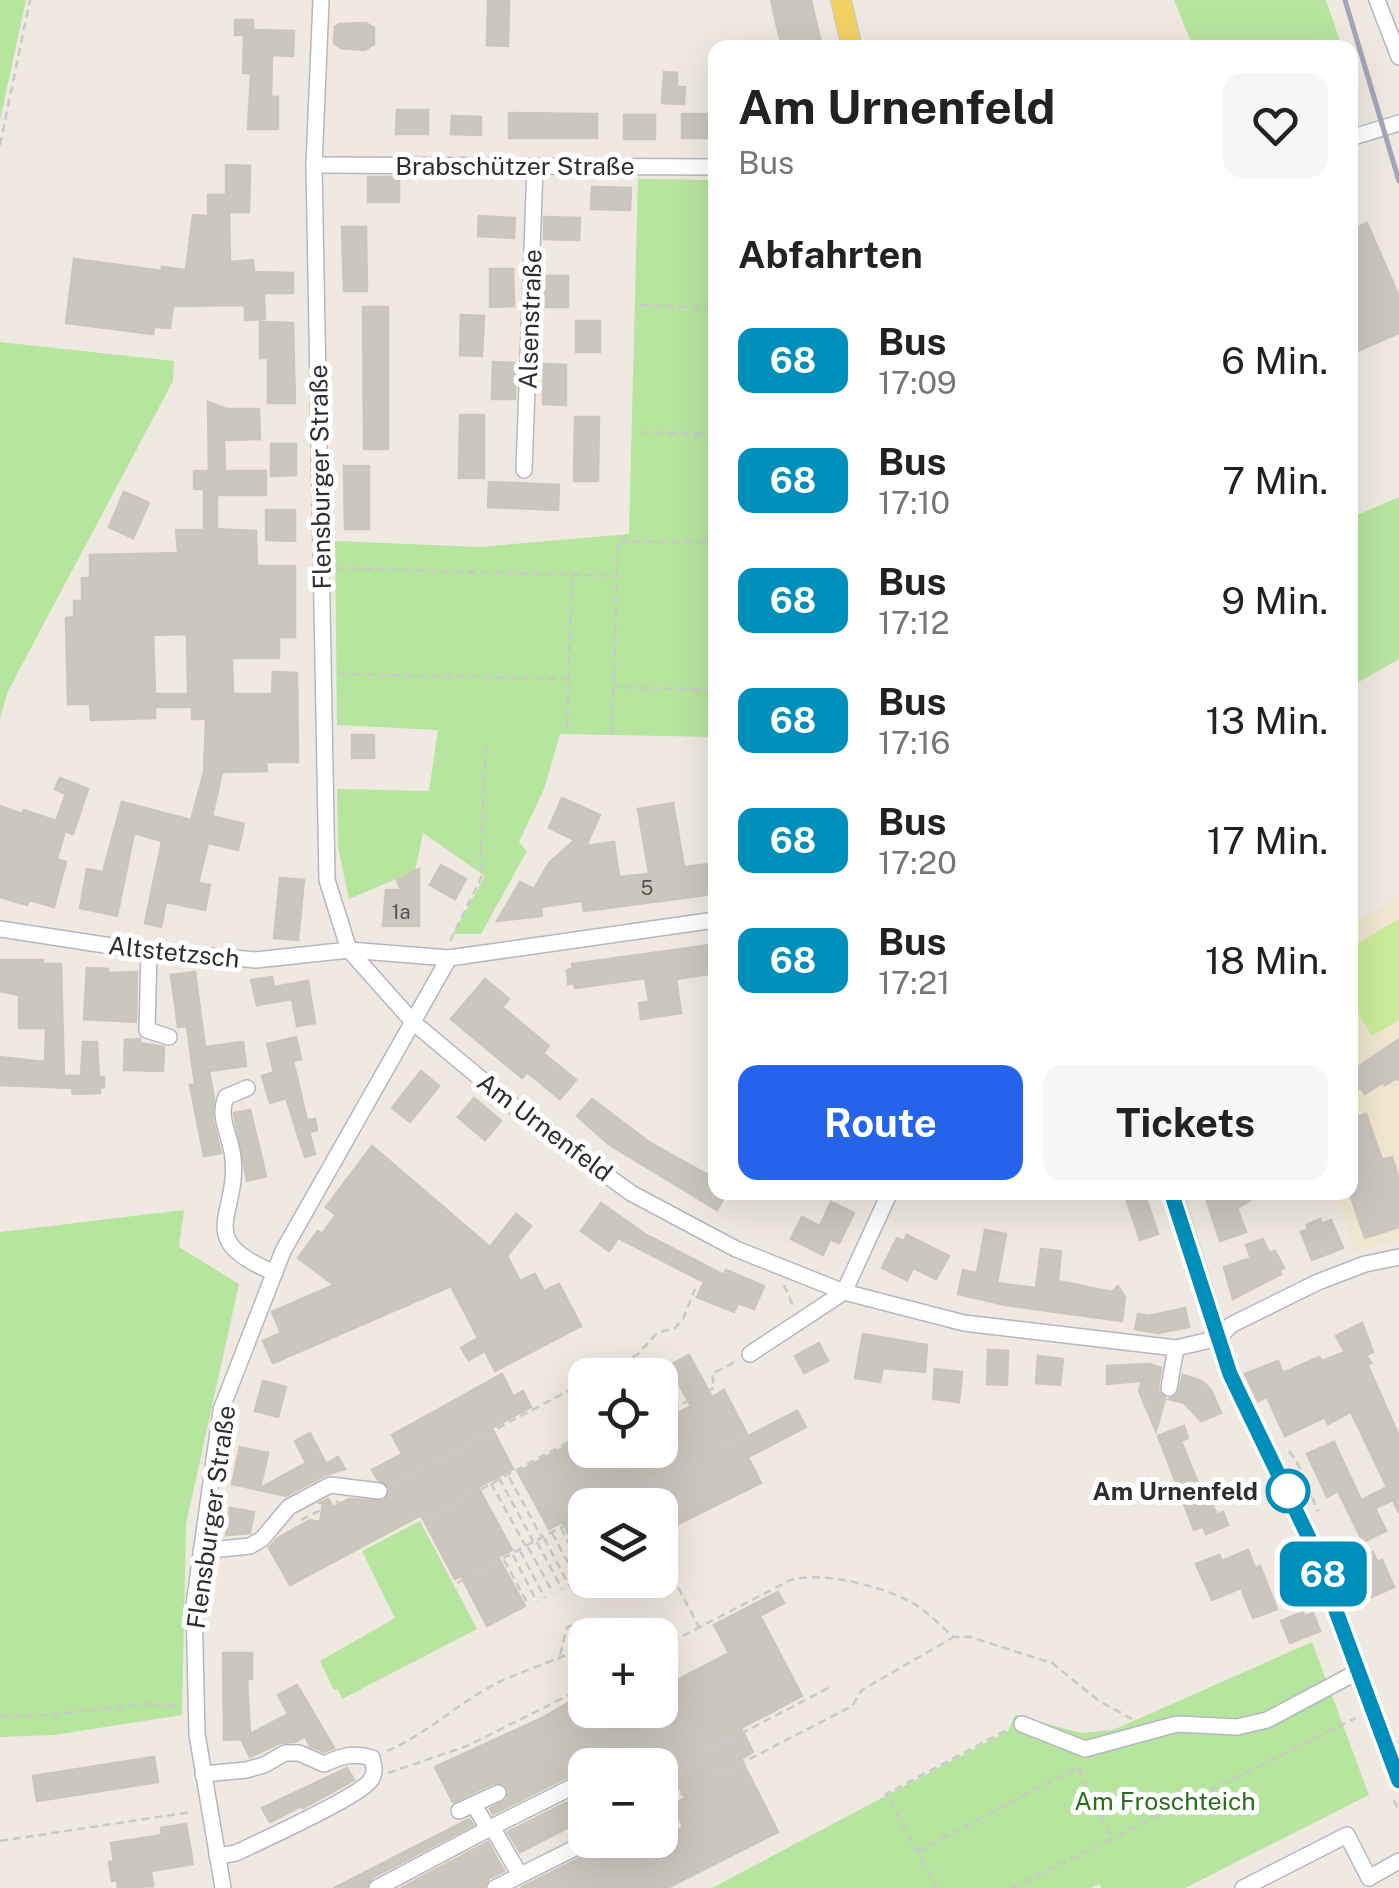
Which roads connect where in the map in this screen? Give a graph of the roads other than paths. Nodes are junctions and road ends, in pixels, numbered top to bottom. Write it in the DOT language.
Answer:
graph roads {
  1 [pos="321,0"];
  2 [pos="841,0"];
  3 [pos="1377,0"];
  4 [pos="850,40"];
  5 [pos="1399,58"];
  6 [pos="1399,123"];
  7 [pos="1358,136"];
  8 [pos="314,165"];
  9 [pos="535,168"];
  10 [pos="708,168"];
  11 [pos="524,470"];
  12 [pos="708,921"];
  13 [pos="0,929"];
  14 [pos="150,950"];
  15 [pos="349,950"];
  16 [pos="449,958"];
  17 [pos="414,1023"];
  18 [pos="169,1037"];
  19 [pos="247,1088"];
  20 [pos="886,1200"];
  21 [pos="1175,1200"];
  22 [pos="1399,1257"];
  23 [pos="275,1273"];
  24 [pos="844,1292"];
  25 [pos="1219,1338"];
  26 [pos="1176,1348"];
  27 [pos="750,1354"];
  28 [pos="1169,1388"];
  29 [pos="380,1491"];
  30 [pos="202,1551"];
  31 [pos="1359,1671"];
  32 [pos="1022,1724"];
  33 [pos="203,1774"];
  34 [pos="1399,1782"];
  35 [pos="568,1789"];
  36 [pos="498,1792"];
  37 [pos="492,1827"];
  38 [pos="568,1852"];
  39 [pos="216,1856"];
  40 [pos="1399,1861"];
  41 [pos="520,1876"];
  42 [pos="223,1888"];
  43 [pos="377,1888"];
  44 [pos="495,1888"];
  45 [pos="1243,1888"];
  1 -- 8 [label="street, Flensburger Straße"];
  2 -- 4 [label="main road"];
  3 -- 5 [label="street"];
  6 -- 7 [label="street"];
  8 -- 9 [label="street, Brabschützer Straße"];
  8 -- 15 [label="street, Flensburger Straße"];
  9 -- 10 [label="street, Brabschützer Straße"];
  9 -- 11 [label="street, Alsenstraße"];
  12 -- 16 [label="street, Altstetzsch"];
  13 -- 14 [label="street, Altstetzsch"];
  14 -- 15 [label="street, Altstetzsch"];
  14 -- 18 [label="street"];
  15 -- 16 [label="street, Altstetzsch"];
  15 -- 17 [label="street, Am Urnenfeld"];
  16 -- 17 [label="street, Flensburger Straße"];
  17 -- 23 [label="street, Flensburger Straße"];
  17 -- 24 [label="street, Am Urnenfeld"];
  19 -- 23 [label="street"];
  20 -- 24 [label="street"];
  21 -- 25 [label="main road"];
  22 -- 25 [label="street, Am Urnenfeld"];
  23 -- 30 [label="street, Flensburger Straße"];
  24 -- 26 [label="street, Am Urnenfeld"];
  24 -- 27 [label="street"];
  25 -- 26 [label="street, Am Urnenfeld"];
  25 -- 31 [label="main road"];
  26 -- 28 [label="street"];
  29 -- 30 [label="street"];
  30 -- 33 [label="street, Flensburger Straße"];
  31 -- 32 [label="street"];
  31 -- 34 [label="main road"];
  33 -- 39 [label="street, Flensburger Straße"];
  33 -- 39 [label="street"];
  35 -- 37 [label="street"];
  36 -- 37 [label="street"];
  37 -- 41 [label="street"];
  37 -- 43 [label="street"];
  38 -- 41 [label="street"];
  39 -- 42 [label="street, Flensburger Straße"];
  40 -- 45 [label="street"];
  41 -- 44 [label="street"];
}
